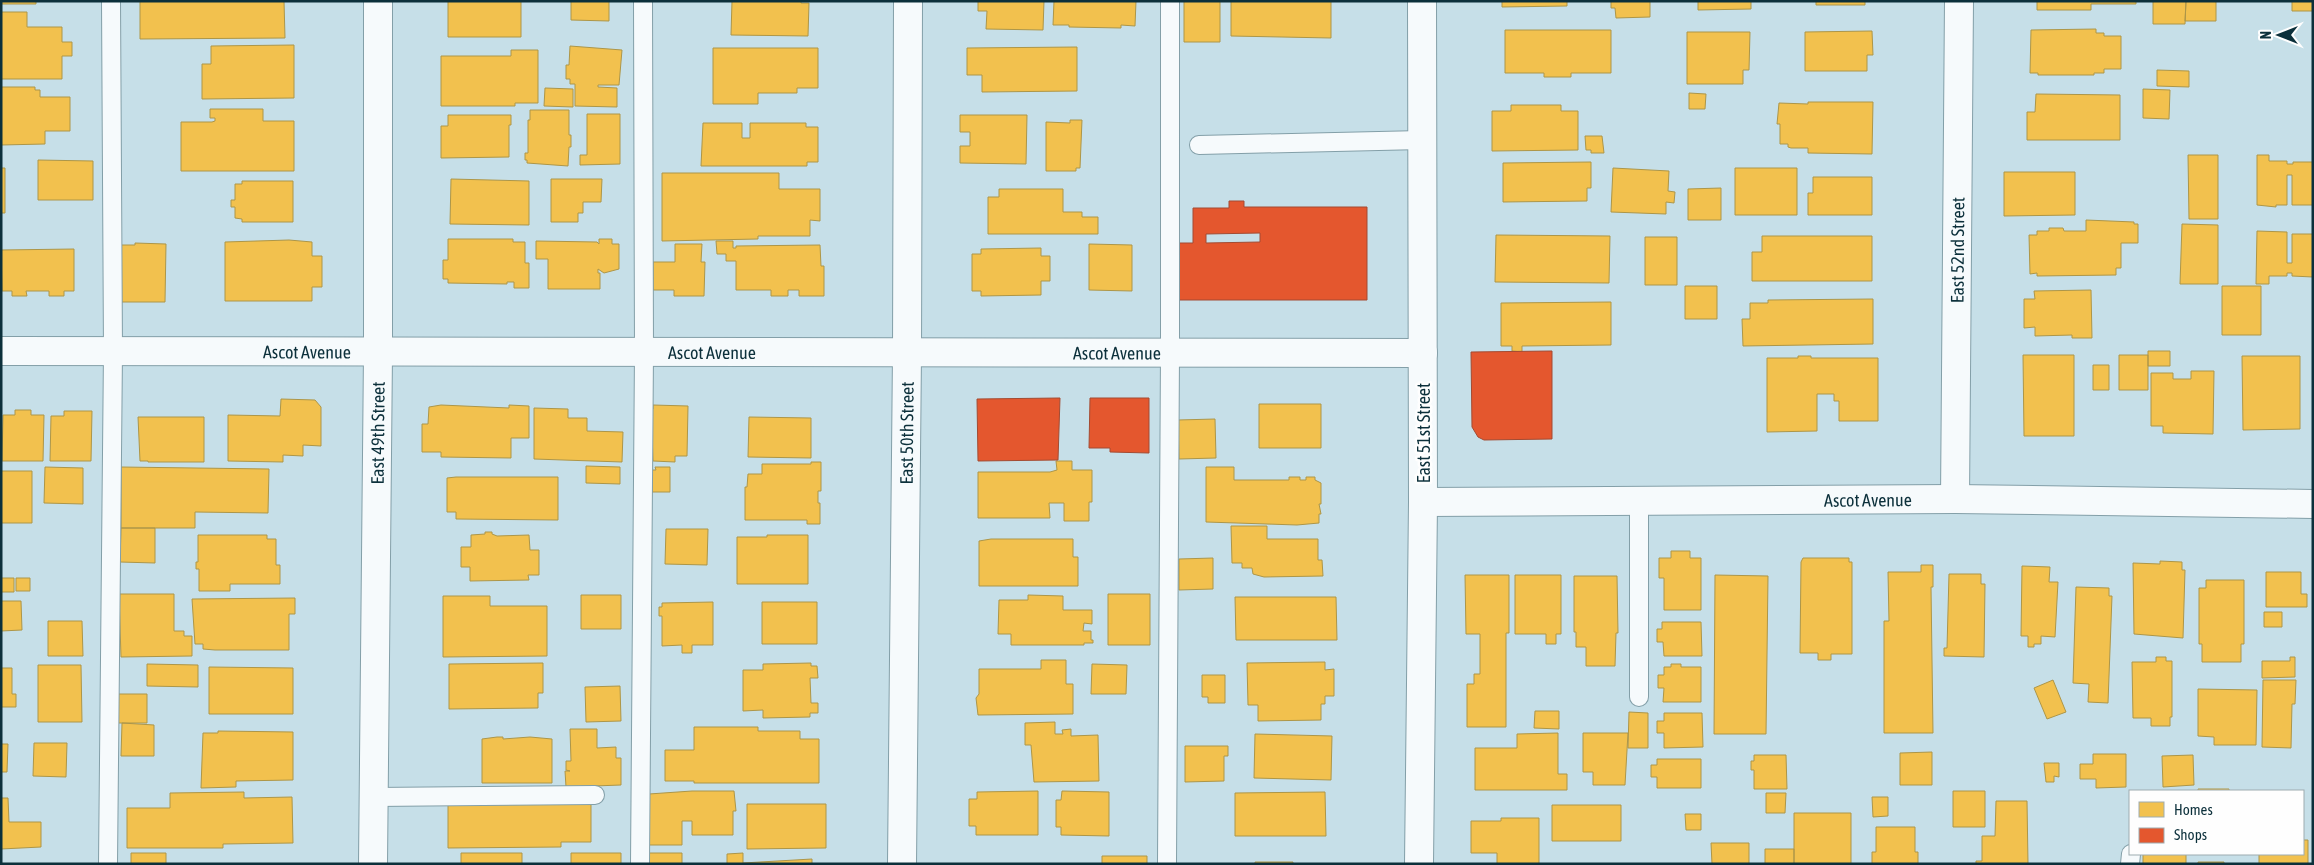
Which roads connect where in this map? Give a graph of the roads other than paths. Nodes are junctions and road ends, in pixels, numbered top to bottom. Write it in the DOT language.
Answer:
graph roads {
  1 [pos="111,1"];
  2 [pos="378,1"];
  3 [pos="643,1"];
  4 [pos="908,1"];
  5 [pos="1170,1"];
  6 [pos="1422,1"];
  7 [pos="1959,1"];
  8 [pos="1422,140"];
  9 [pos="1199,145"];
  10 [pos="1,351"];
  11 [pos="113,351"];
  12 [pos="378,353"];
  13 [pos="644,353"];
  14 [pos="907,353"];
  15 [pos="1170,353"];
  16 [pos="1423,353"];
  17 [pos="1639,500"];
  18 [pos="1954,500"];
  19 [pos="1423,502"];
  20 [pos="2313,504"];
  21 [pos="1639,697"];
  22 [pos="596,796"];
  23 [pos="374,797"];
  24 [pos="108,864"];
  25 [pos="373,864"];
  26 [pos="640,864"];
  27 [pos="902,864"];
  28 [pos="1167,864"];
  29 [pos="1419,864"];
  1 -- 11 [label="lane"];
  2 -- 12 [label="street, East 49th Street"];
  3 -- 13 [label="lane"];
  4 -- 14 [label="street, East 50th Street"];
  5 -- 15 [label="lane"];
  6 -- 8 [label="street, East 51st Street"];
  7 -- 18 [label="street, East 52nd Street"];
  8 -- 9 [label="lane"];
  8 -- 16 [label="street, East 51st Street"];
  10 -- 11 [label="street, Ascot Avenue"];
  11 -- 12 [label="street, Ascot Avenue"];
  11 -- 24 [label="lane"];
  12 -- 13 [label="street, Ascot Avenue"];
  12 -- 23 [label="street, East 49th Street"];
  13 -- 14 [label="street, Ascot Avenue"];
  13 -- 26 [label="lane"];
  14 -- 15 [label="street, Ascot Avenue"];
  14 -- 27 [label="street, East 50th Street"];
  15 -- 16 [label="street, Ascot Avenue"];
  15 -- 28 [label="lane"];
  16 -- 19 [label="street, East 51st Street"];
  17 -- 18 [label="street, Ascot Avenue"];
  17 -- 19 [label="street, Ascot Avenue"];
  17 -- 21 [label="lane"];
  18 -- 20 [label="street, Ascot Avenue"];
  19 -- 29 [label="street, East 51st Street"];
  22 -- 23 [label="lane"];
  23 -- 25 [label="street, East 49th Street"];
}
